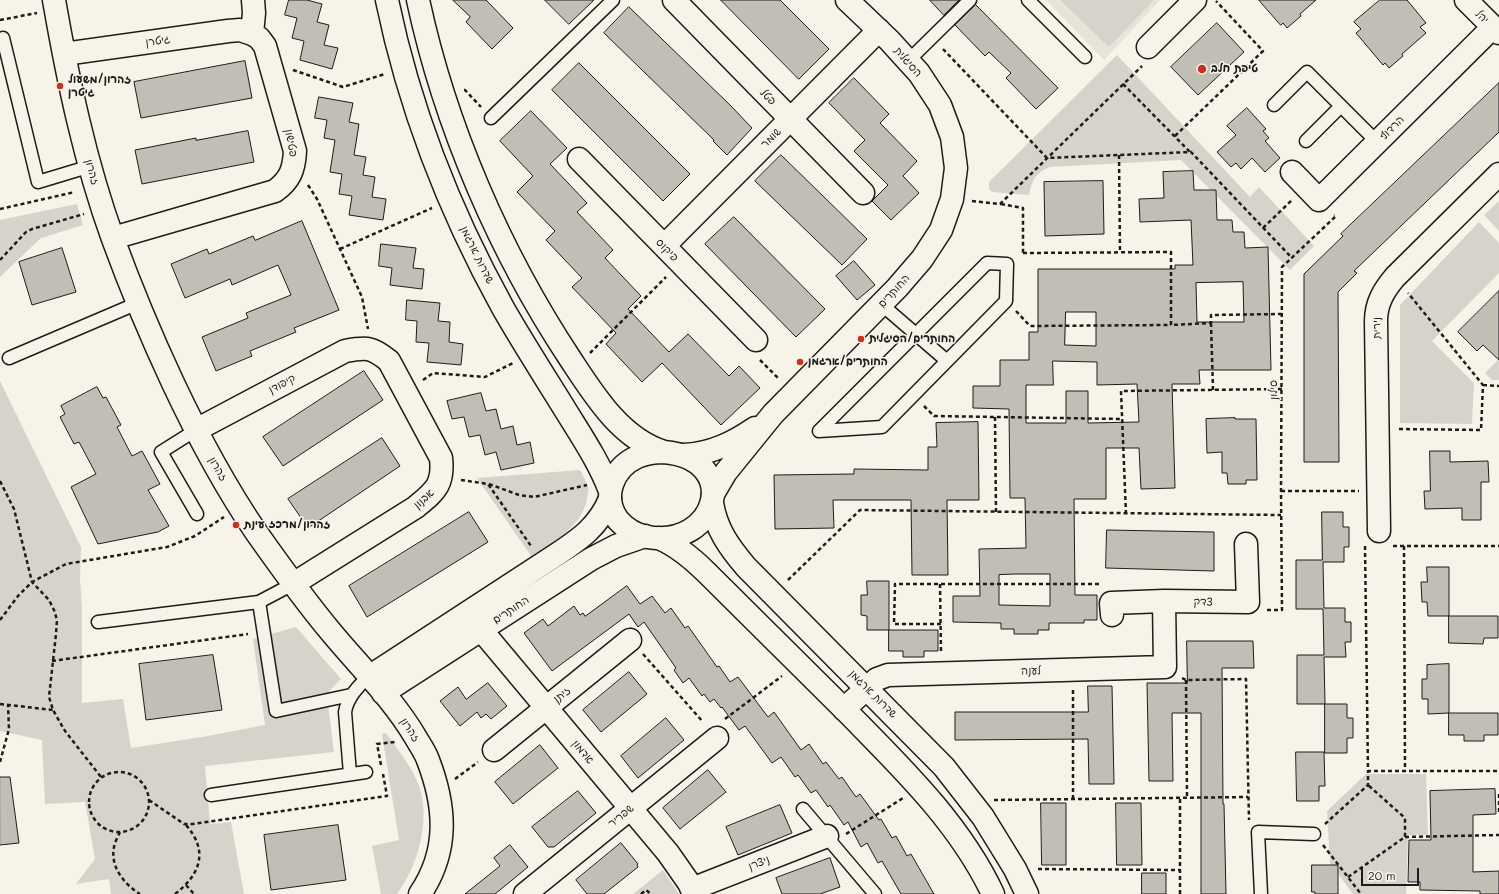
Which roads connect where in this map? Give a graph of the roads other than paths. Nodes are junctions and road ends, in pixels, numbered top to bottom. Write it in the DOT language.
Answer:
graph roads {
  1 [pos="253,0"];
  2 [pos="386,0"];
  3 [pos="418,0"];
  4 [pos="613,0"];
  5 [pos="674,0"];
  6 [pos="847,0"];
  7 [pos="970,0"];
  8 [pos="1028,0"];
  9 [pos="1195,0"];
  10 [pos="1466,0"];
  11 [pos="55,4"];
  12 [pos="879,30"];
  13 [pos="1496,30"];
  14 [pos="252,34"];
  15 [pos="4,38"];
  16 [pos="1148,47"];
  17 [pos="64,54"];
  18 [pos="1085,57"];
  19 [pos="908,60"];
  20 [pos="1274,105"];
  21 [pos="1341,106"];
  22 [pos="491,118"];
  23 [pos="790,119"];
  24 [pos="952,137"];
  25 [pos="1306,141"];
  26 [pos="1377,142"];
  27 [pos="579,159"];
  28 [pos="1499,174"];
  29 [pos="94,177"];
  30 [pos="1305,186"];
  31 [pos="863,193"];
  32 [pos="113,238"];
  33 [pos="664,246"];
  34 [pos="138,303"];
  35 [pos="881,304"];
  36 [pos="916,334"];
  37 [pos="756,340"];
  38 [pos="370,349"];
  39 [pos="9,358"];
  40 [pos="947,361"];
  41 [pos="774,414"];
  42 [pos="196,430"];
  43 [pos="674,454"];
  44 [pos="608,490"];
  45 [pos="712,498"];
  46 [pos="197,514"];
  47 [pos="652,537"];
  48 [pos="1380,539"];
  49 [pos="1246,544"];
  50 [pos="293,584"];
  51 [pos="259,602"];
  52 [pos="1164,602"];
  53 [pos="1112,609"];
  54 [pos="98,622"];
  55 [pos="474,622"];
  56 [pos="630,640"];
  57 [pos="376,685"];
  58 [pos="867,688"];
  59 [pos="351,696"];
  60 [pos="546,708"];
  61 [pos="844,710"];
  62 [pos="714,734"];
  63 [pos="494,750"];
  64 [pos="366,772"];
  65 [pos="350,774"];
  66 [pos="211,795"];
  67 [pos="630,808"];
  68 [pos="803,809"];
  69 [pos="1314,834"];
  70 [pos="829,839"];
  71 [pos="693,892"];
  72 [pos="420,894"];
  73 [pos="525,894"];
  74 [pos="875,894"];
  75 [pos="992,894"];
  76 [pos="1027,894"];
  77 [pos="1261,894"];
  1 -- 14 [label="street"];
  2 -- 44 [label="street, שדרות ארגמן"];
  3 -- 43 [label="street"];
  4 -- 22 [label="lane"];
  5 -- 23 [label="street, פטל"];
  6 -- 12 [label="street, הסיגלית"];
  7 -- 19 [label="lane"];
  8 -- 18 [label="lane"];
  9 -- 16 [label="street"];
  10 -- 13 [label="street, יהל"];
  11 -- 17 [label="street, זהרון"];
  12 -- 19 [label="street, הסיגלית"];
  12 -- 23 [label="street, שומר"];
  13 -- 26 [label="street, הרדוף"];
  14 -- 17 [label="street, גיטרן"];
  14 -- 32 [label="street, פטישון"];
  15 -- 29 [label="lane"];
  17 -- 29 [label="street, זהרון"];
  19 -- 24 [label="street, הסיגלית"];
  20 -- 21 [label="lane"];
  21 -- 25 [label="lane"];
  21 -- 26 [label="lane"];
  23 -- 31 [label="street, פטל"];
  23 -- 33 [label="street, שומר"];
  24 -- 35 [label="street, החותרים"];
  26 -- 30 [label="street, הרדוף"];
  27 -- 33 [label="street, פיקוס"];
  28 -- 48 [label="street, נירית"];
  29 -- 32 [label="street, זהרון"];
  32 -- 34 [label="street, זהרון"];
  33 -- 37 [label="street, פיקוס"];
  34 -- 39 [label="lane"];
  34 -- 42 [label="street, זהרון"];
  35 -- 36 [label="lane"];
  35 -- 41 [label="street, החותרים"];
  36 -- 40 [label="lane"];
  36 -- 40 [label="lane"];
  36 -- 40 [label="lane"];
  38 -- 42 [label="street, קיפודן"];
  38 -- 50 [label="street, אבנון"];
  41 -- 43 [label="street, החותרים"];
  41 -- 45 [label="street, החותרים"];
  42 -- 46 [label="lane"];
  42 -- 50 [label="street, זהרון"];
  43 -- 44 [label="street"];
  43 -- 45 [label="street"];
  44 -- 47 [label="street"];
  44 -- 55 [label="street, החותרים"];
  45 -- 47 [label="street"];
  45 -- 58 [label="street, שדרות ארגמן"];
  47 -- 55 [label="street, החותרים"];
  47 -- 61 [label="street"];
  49 -- 52 [label="street, צדק"];
  50 -- 51 [label="lane"];
  50 -- 57 [label="street, זהרון"];
  51 -- 54 [label="lane"];
  51 -- 59 [label="lane"];
  52 -- 53 [label="street, צדק"];
  52 -- 58 [label="street, לענה"];
  55 -- 57 [label="street, החותרים"];
  55 -- 60 [label="street, אדמון"];
  56 -- 60 [label="street, זיתן"];
  57 -- 59 [label="lane"];
  57 -- 72 [label="street, זהרון"];
  58 -- 61 [label="street, לענה"];
  58 -- 76 [label="street, שדרות ארגמן"];
  59 -- 65 [label="lane"];
  60 -- 63 [label="street, זיתן"];
  60 -- 67 [label="street, אדמון"];
  61 -- 75 [label="street"];
  62 -- 67 [label="street, שפריר"];
  64 -- 65 [label="lane"];
  65 -- 66 [label="lane"];
  67 -- 71 [label="street, אדמון"];
  67 -- 73 [label="street, שפריר"];
  68 -- 70 [label="lane"];
  69 -- 77 [label="lane"];
  70 -- 71 [label="street, ניצרן"];
  70 -- 74 [label="lane"];
}
